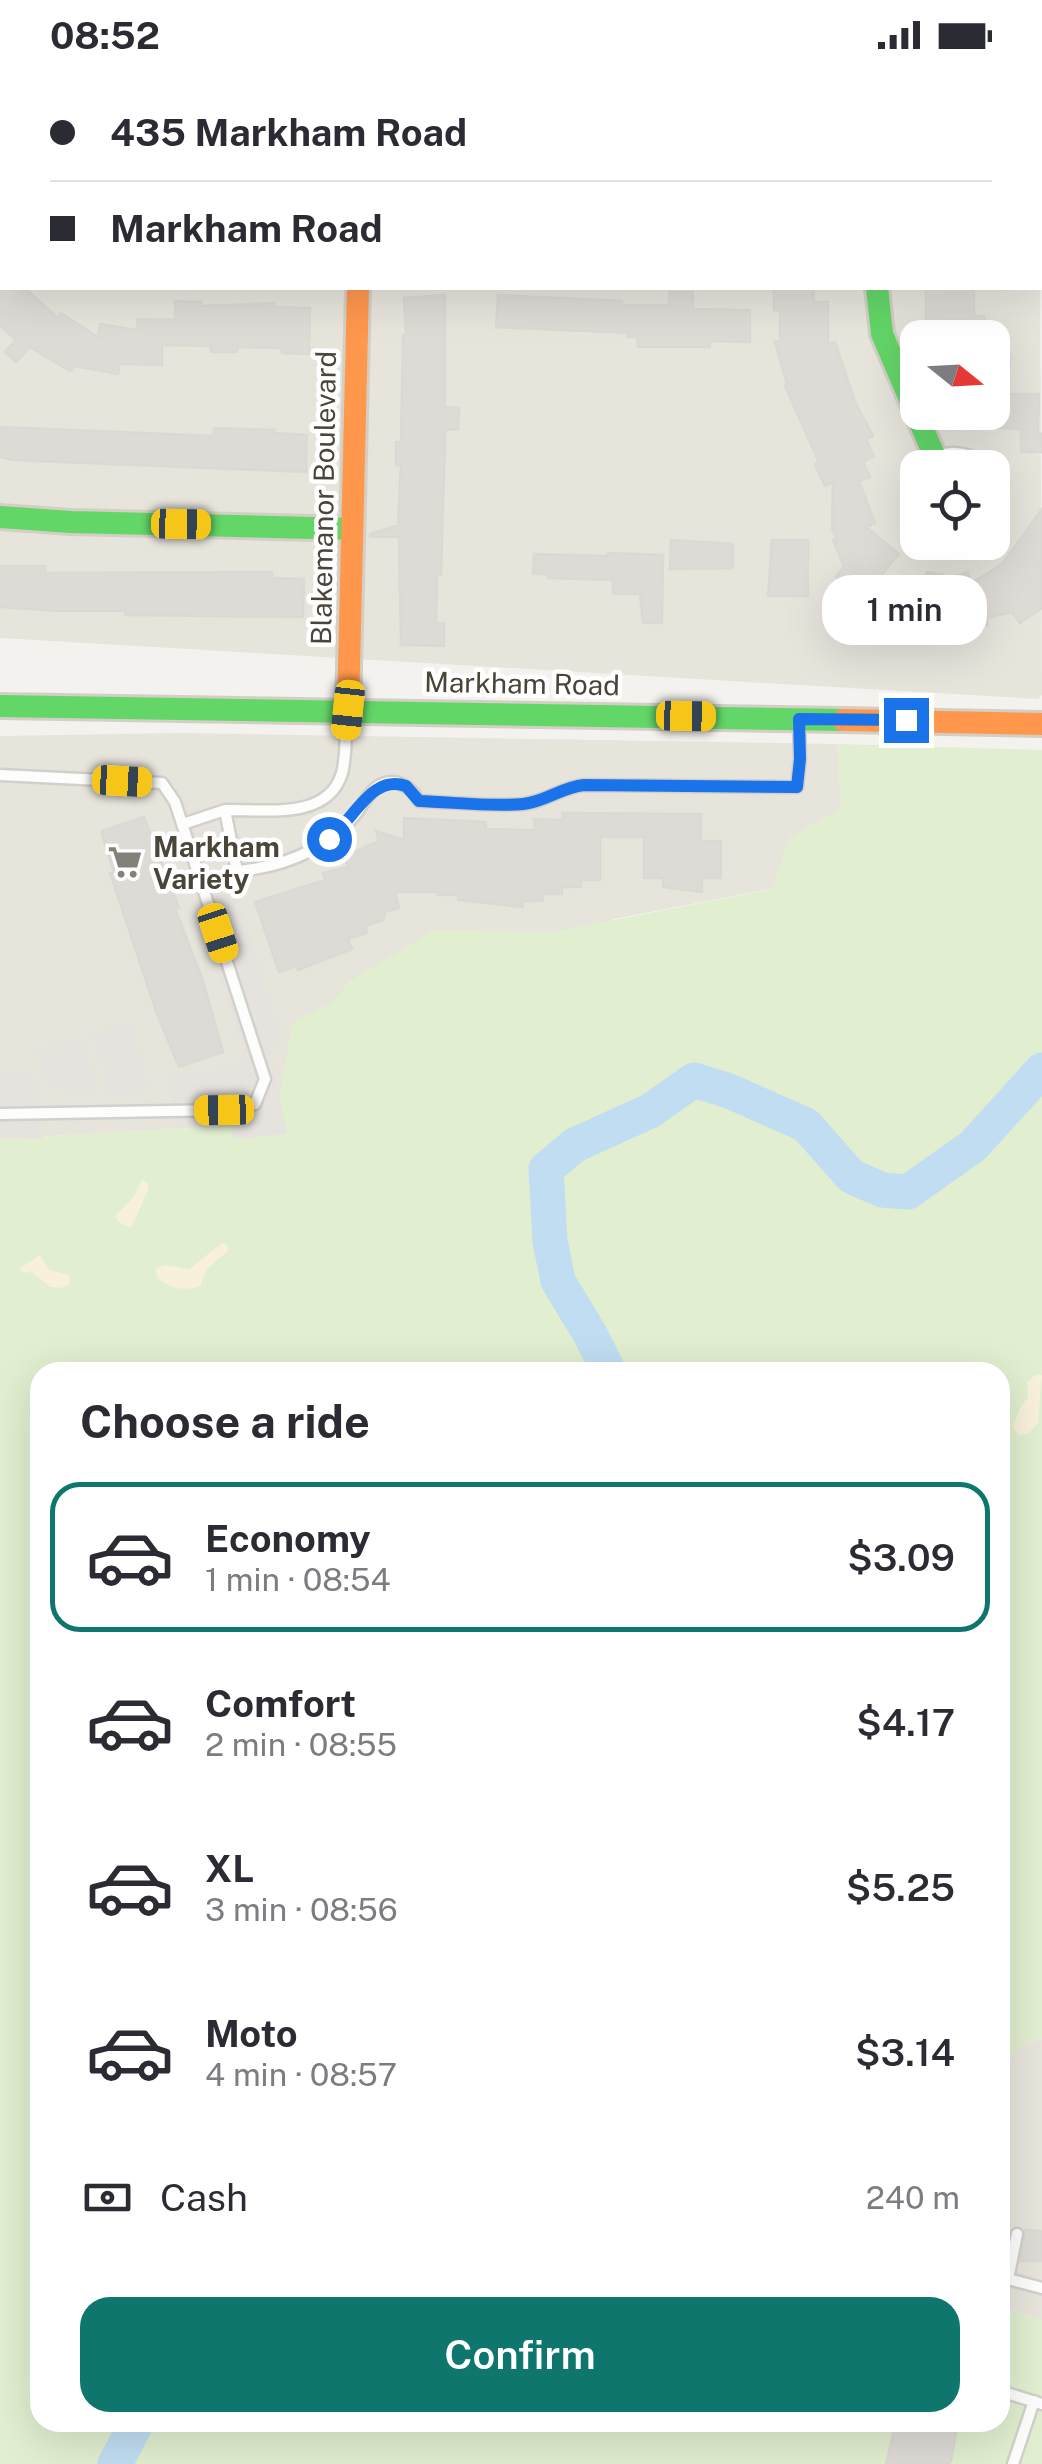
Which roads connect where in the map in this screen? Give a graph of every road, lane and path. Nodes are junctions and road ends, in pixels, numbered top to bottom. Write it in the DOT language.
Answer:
graph roads {
  1 [pos="358,290"];
  2 [pos="876,290"];
  3 [pos="927,450"];
  4 [pos="0,516"];
  5 [pos="352,529"];
  6 [pos="0,706"];
  7 [pos="348,710"];
  8 [pos="799,719"];
  9 [pos="1042,724"];
  10 [pos="0,775"];
  11 [pos="226,810"];
  12 [pos="182,824"];
  13 [pos="0,1114"];
  14 [pos="1017,2234"];
  15 [pos="1010,2269"];
  16 [pos="1010,2280"];
  17 [pos="1042,2288"];
  18 [pos="1010,2395"];
  19 [pos="1038,2402"];
  20 [pos="1014,2464"];
  1 -- 5 [label="main road, Blakemanor Boulevard"];
  2 -- 3 [label="main road"];
  4 -- 5 [label="main road"];
  5 -- 7 [label="main road, Blakemanor Boulevard"];
  6 -- 7 [label="main road, Markham Road"];
  7 -- 8 [label="main road, Markham Road"];
  7 -- 11 [label="lane"];
  8 -- 9 [label="main road, Markham Road"];
  8 -- 11 [label="lane"];
  10 -- 12 [label="lane"];
  11 -- 12 [label="lane"];
  12 -- 13 [label="lane"];
  14 -- 15 [label="lane"];
  16 -- 17 [label="lane"];
  18 -- 19 [label="lane"];
  19 -- 20 [label="lane"];
}
